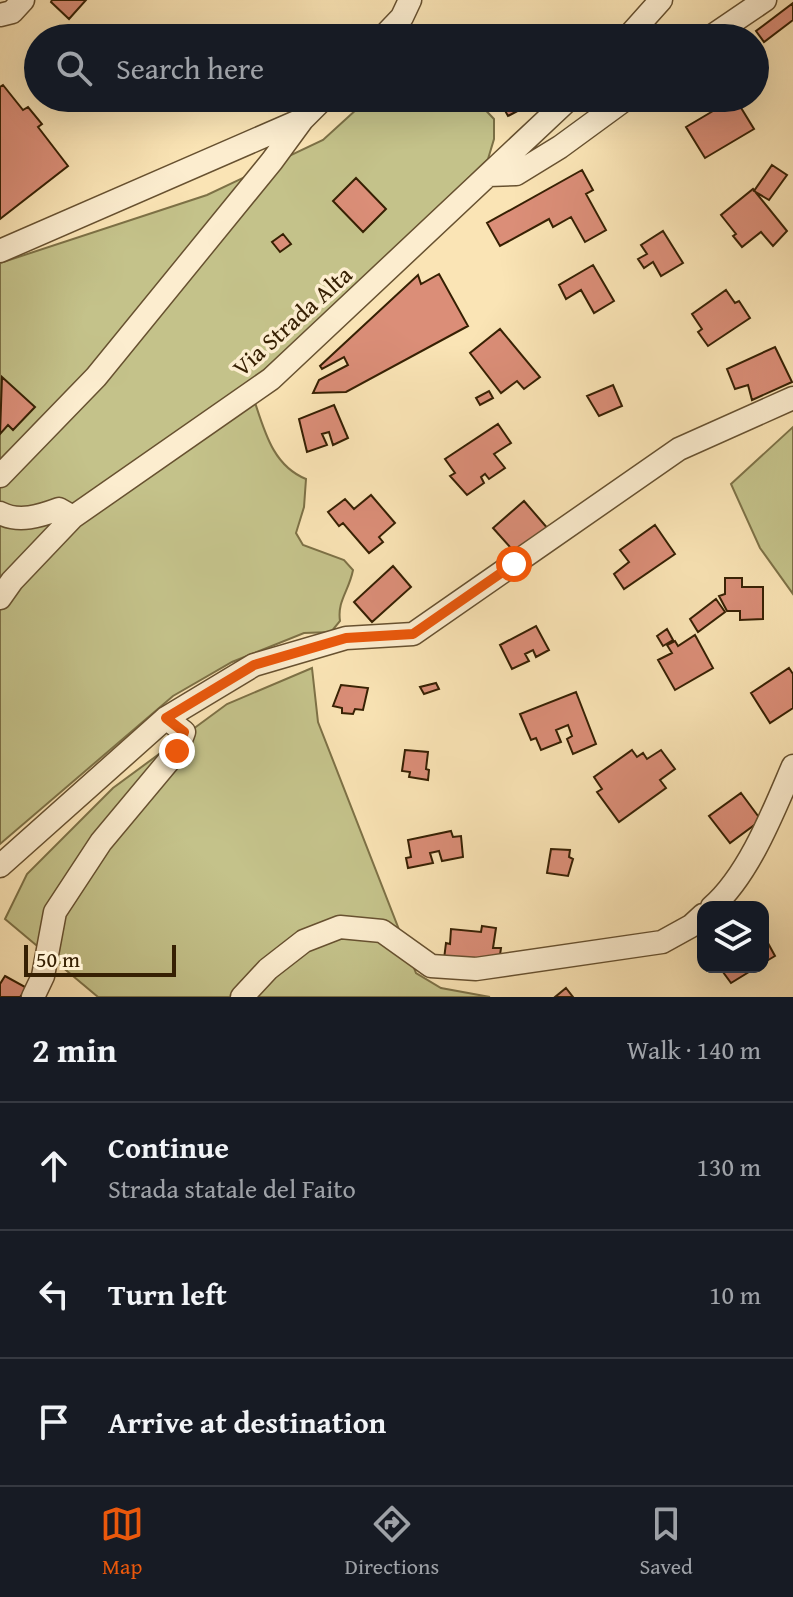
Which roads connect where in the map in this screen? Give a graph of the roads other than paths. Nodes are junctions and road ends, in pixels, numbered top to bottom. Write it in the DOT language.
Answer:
graph roads {
  1 [pos="23,0"];
  2 [pos="410,0"];
  3 [pos="661,0"];
  4 [pos="765,0"];
  5 [pos="0,15"];
  6 [pos="395,24"];
  7 [pos="640,24"];
  8 [pos="730,24"];
  9 [pos="310,112"];
  10 [pos="555,112"];
  11 [pos="608,112"];
  12 [pos="302,120"];
  13 [pos="488,175"];
  14 [pos="0,251"];
  15 [pos="793,398"];
  16 [pos="0,476"];
  17 [pos="0,513"];
  18 [pos="73,517"];
  19 [pos="0,598"];
  20 [pos="166,718"];
  21 [pos="793,766"];
  22 [pos="0,866"];
  23 [pos="719,901"];
  24 [pos="697,920"];
  25 [pos="33,997"];
  26 [pos="242,997"];
  1 -- 5 [label="street"];
  2 -- 6 [label="street"];
  3 -- 7 [label="street"];
  4 -- 8 [label="street"];
  9 -- 12 [label="street"];
  10 -- 13 [label="street, Via Strada Alta"];
  11 -- 13 [label="street"];
  12 -- 14 [label="street"];
  12 -- 16 [label="street"];
  13 -- 18 [label="street, Via Strada Alta"];
  15 -- 20 [label="street"];
  17 -- 18 [label="street"];
  18 -- 19 [label="street, Via Strada Alta"];
  20 -- 22 [label="street"];
  20 -- 25 [label="street"];
  21 -- 23 [label="street"];
  24 -- 26 [label="street"];
}
